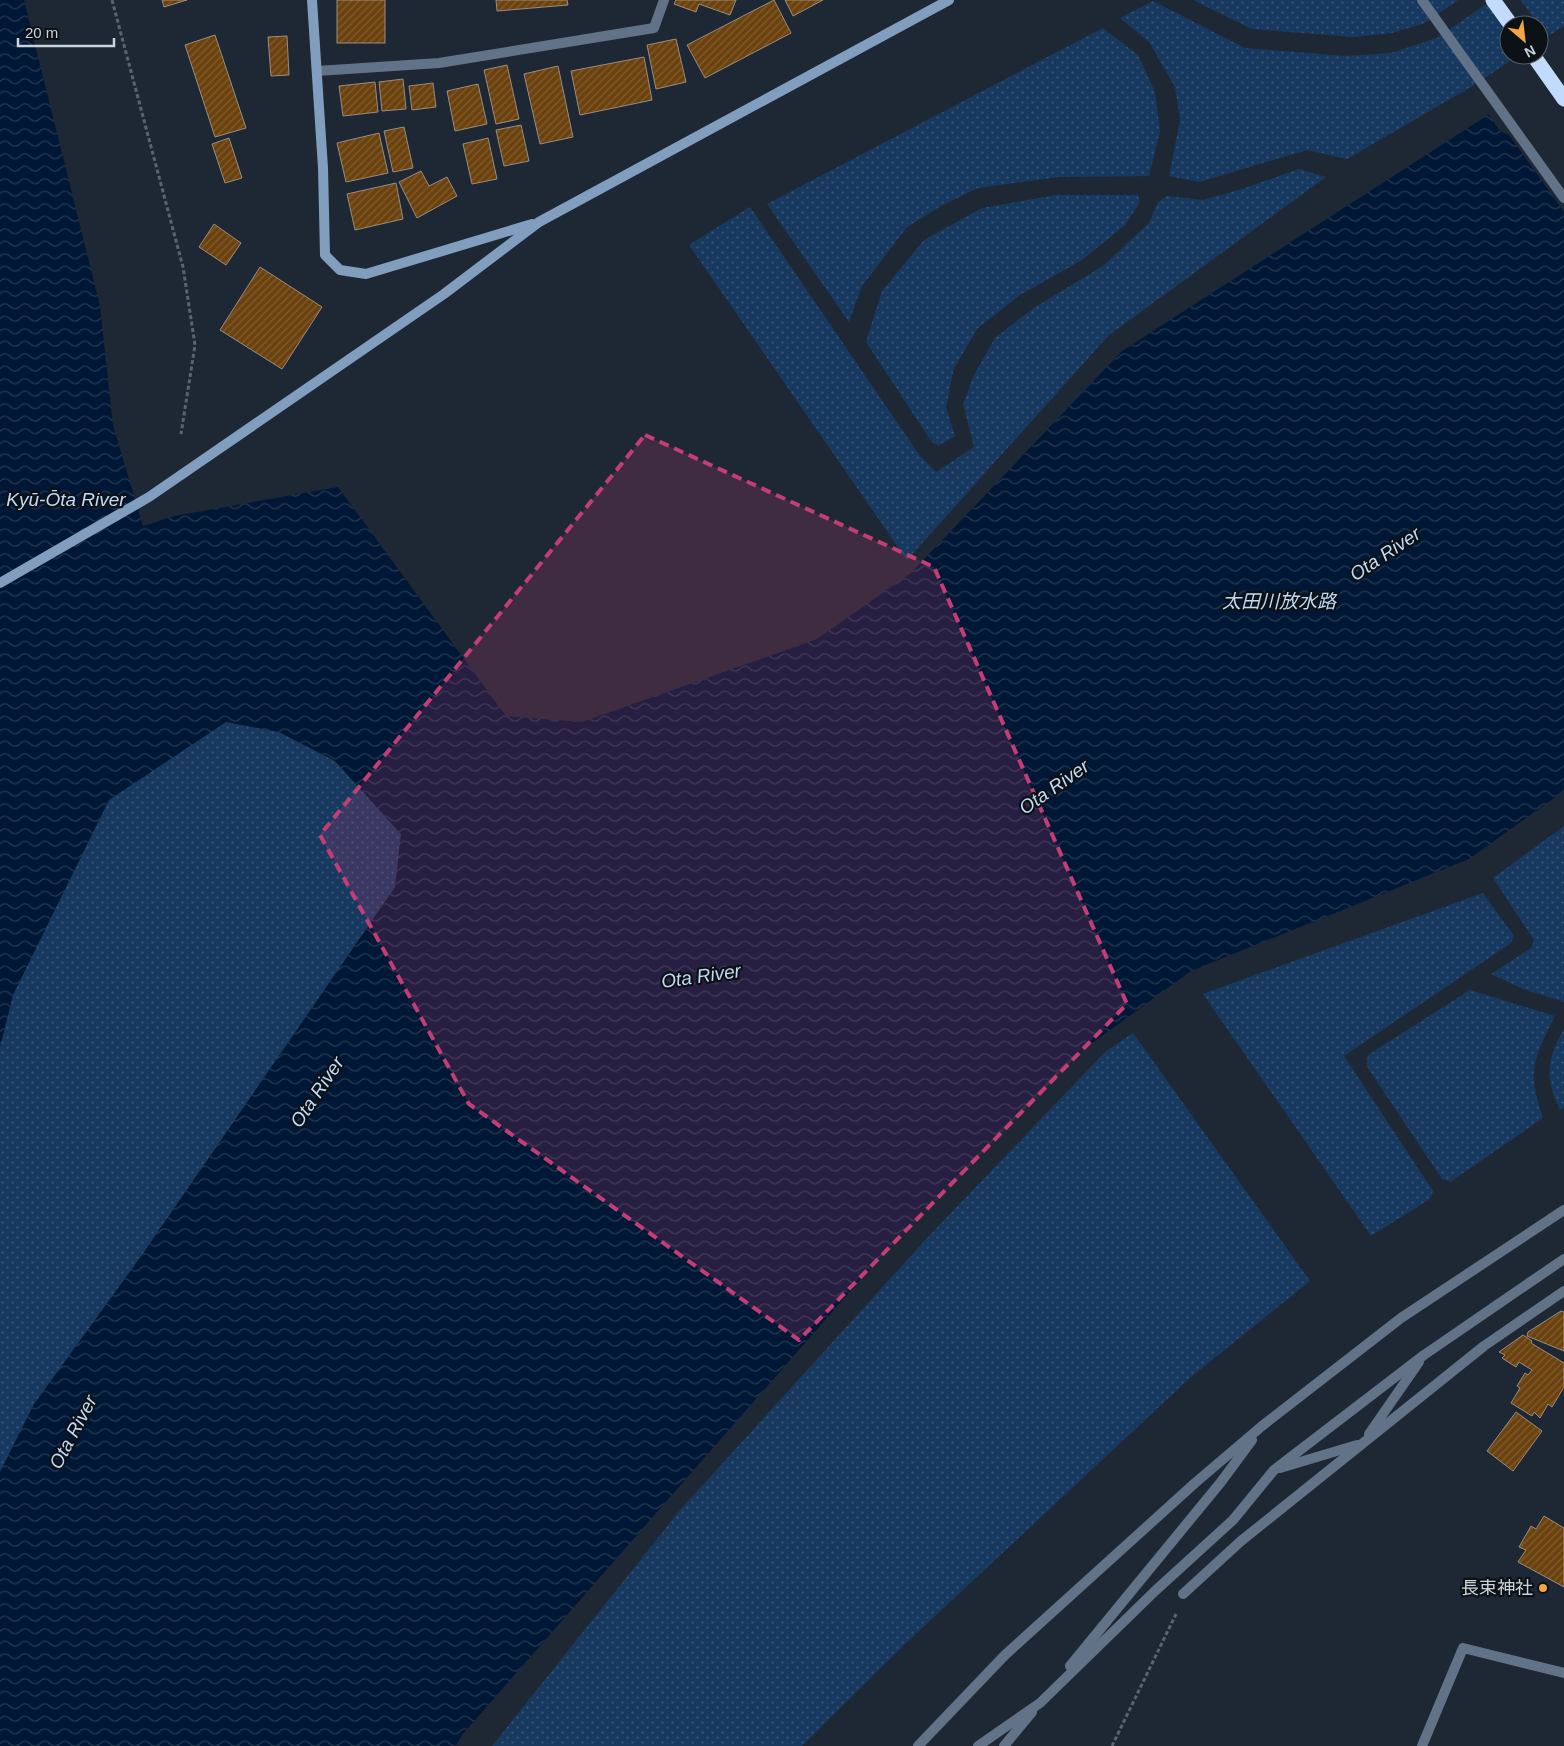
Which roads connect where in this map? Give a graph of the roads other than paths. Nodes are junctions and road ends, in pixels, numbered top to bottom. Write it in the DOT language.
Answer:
graph roads {
  1 [pos="312,0"];
  2 [pos="664,0"];
  3 [pos="949,0"];
  4 [pos="1422,0"];
  5 [pos="1493,0"];
  6 [pos="1504,15"];
  7 [pos="1539,65"];
  8 [pos="317,71"];
  9 [pos="1564,99"];
  10 [pos="1564,198"];
  11 [pos="539,222"];
  12 [pos="0,583"];
  13 [pos="1564,1210"];
  14 [pos="1564,1259"];
  15 [pos="1564,1291"];
  16 [pos="1424,1354"];
  17 [pos="1262,1426"];
  18 [pos="1361,1444"];
  19 [pos="1274,1470"];
  20 [pos="1183,1594"];
  21 [pos="1564,1673"];
  22 [pos="1040,1703"];
  23 [pos="918,1746"];
  24 [pos="978,1746"];
  25 [pos="1004,1746"];
  26 [pos="1422,1746"];
  1 -- 8 [label="street"];
  2 -- 8 [label="street"];
  3 -- 11 [label="street"];
  4 -- 10 [label="street"];
  5 -- 6 [label="highway"];
  7 -- 9 [label="highway"];
  8 -- 11 [label="street"];
  11 -- 12 [label="street"];
  13 -- 17 [label="street"];
  14 -- 16 [label="street"];
  15 -- 18 [label="street"];
  16 -- 18 [label="street"];
  16 -- 19 [label="street"];
  17 -- 22 [label="street"];
  17 -- 23 [label="street"];
  18 -- 19 [label="street"];
  18 -- 20 [label="street"];
  19 -- 22 [label="street"];
  21 -- 26 [label="street"];
  22 -- 24 [label="street"];
  22 -- 25 [label="street"];
}
